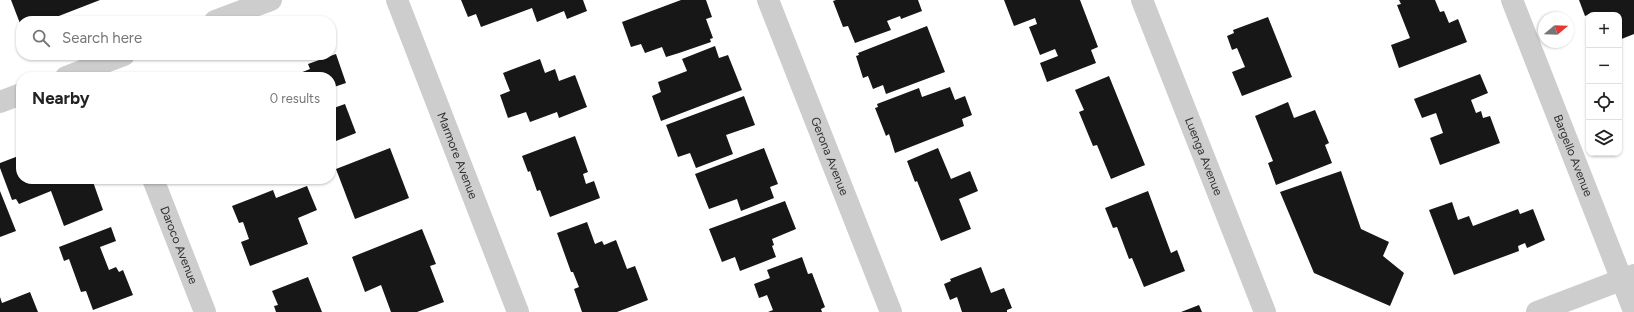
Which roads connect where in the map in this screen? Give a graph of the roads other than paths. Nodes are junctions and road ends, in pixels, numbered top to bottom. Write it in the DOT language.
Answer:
graph roads {
  1 [pos="271,0"];
  2 [pos="397,0"];
  3 [pos="768,0"];
  4 [pos="1142,0"];
  5 [pos="1512,0"];
  6 [pos="228,16"];
  7 [pos="115,64"];
  8 [pos="85,72"];
  9 [pos="16,96"];
  10 [pos="0,102"];
  11 [pos="155,184"];
  12 [pos="1628,277"];
  13 [pos="205,312"];
  14 [pos="518,312"];
  15 [pos="891,312"];
  16 [pos="1265,312"];
  17 [pos="1537,312"];
  18 [pos="1634,312"];
  1 -- 6 [label="street"];
  2 -- 14 [label="street, Marmore Avenue"];
  3 -- 15 [label="street, Gerona Avenue"];
  4 -- 16 [label="street, Luenga Avenue"];
  5 -- 12 [label="street, Bargello Avenue"];
  7 -- 8 [label="street"];
  9 -- 10 [label="street"];
  11 -- 13 [label="street, Daroco Avenue"];
  12 -- 17 [label="street"];
  12 -- 18 [label="street, Bargello Avenue"];
}
